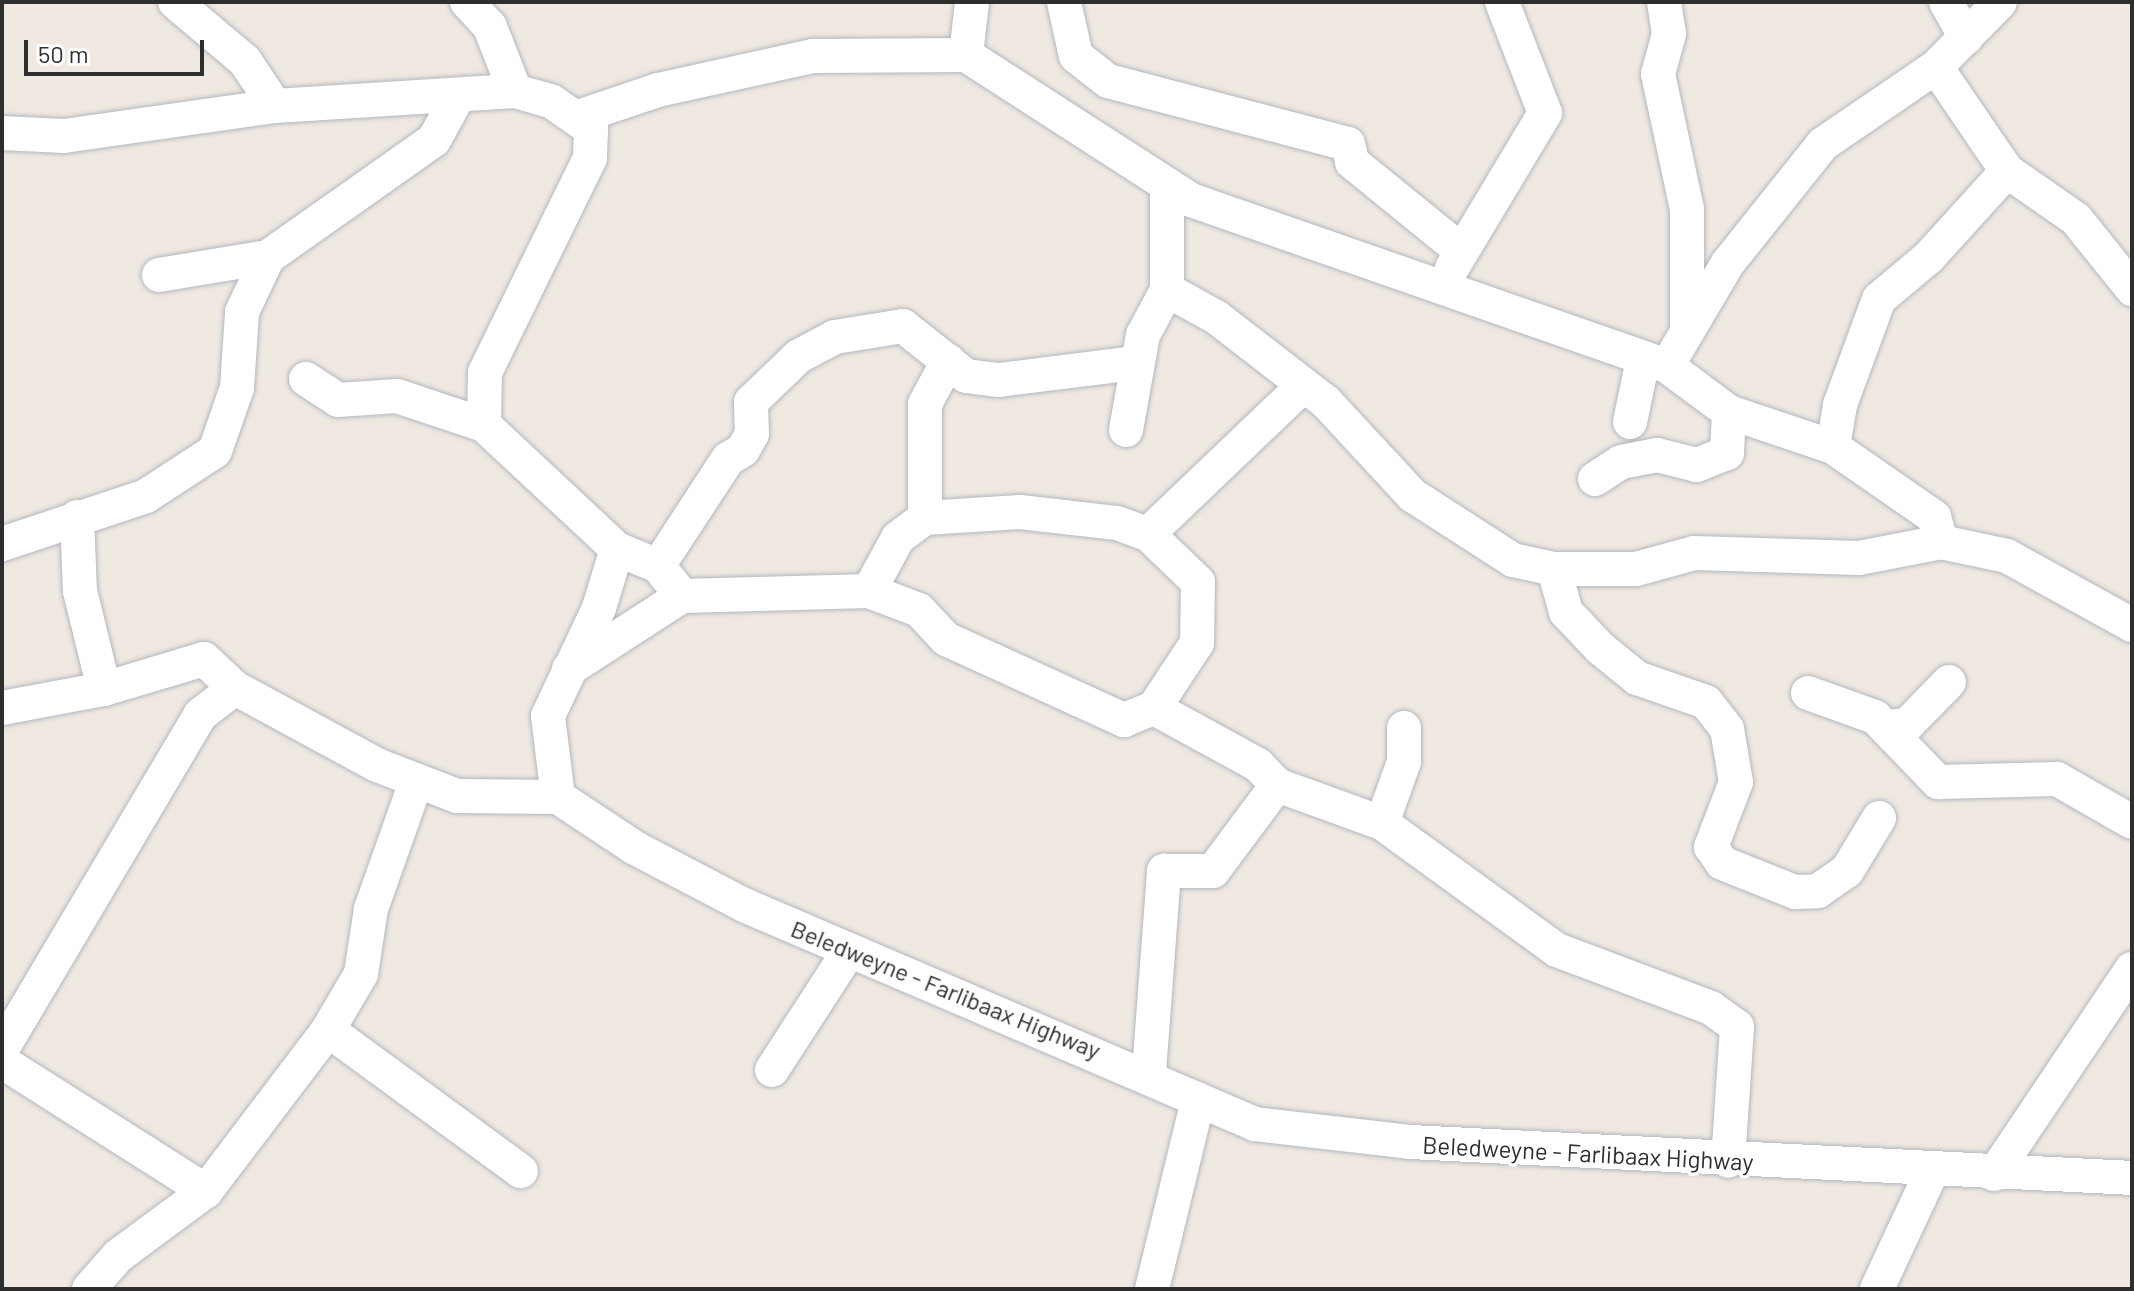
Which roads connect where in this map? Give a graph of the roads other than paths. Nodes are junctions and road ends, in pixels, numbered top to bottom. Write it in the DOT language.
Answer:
graph roads {
  1 [pos="175,2"];
  2 [pos="467,2"];
  3 [pos="972,2"];
  4 [pos="1064,2"];
  5 [pos="1502,2"];
  6 [pos="1664,2"];
  7 [pos="1946,2"];
  8 [pos="2000,2"];
  9 [pos="1966,38"];
  10 [pos="966,55"];
  11 [pos="1936,67"];
  12 [pos="515,91"];
  13 [pos="457,98"];
  14 [pos="275,106"];
  15 [pos="591,129"];
  16 [pos="2,133"];
  17 [pos="2007,171"];
  18 [pos="1167,189"];
  19 [pos="1459,249"];
  20 [pos="268,257"];
  21 [pos="159,275"];
  22 [pos="1445,287"];
  23 [pos="2132,289"];
  24 [pos="1167,290"];
  25 [pos="1687,325"];
  26 [pos="948,361"];
  27 [pos="1655,362"];
  28 [pos="1136,363"];
  29 [pos="306,379"];
  30 [pos="1301,388"];
  31 [pos="1729,412"];
  32 [pos="1630,422"];
  33 [pos="484,425"];
  34 [pos="1126,430"];
  35 [pos="1833,447"];
  36 [pos="1595,479"];
  37 [pos="77,517"];
  38 [pos="925,518"];
  39 [pos="1148,534"];
  40 [pos="1941,542"];
  41 [pos="2,544"];
  42 [pos="617,549"];
  43 [pos="658,566"];
  44 [pos="1554,569"];
  45 [pos="869,591"];
  46 [pos="682,596"];
  47 [pos="2132,625"];
  48 [pos="569,669"];
  49 [pos="1949,682"];
  50 [pos="235,688"];
  51 [pos="104,689"];
  52 [pos="1808,693"];
  53 [pos="2,708"];
  54 [pos="1154,708"];
  55 [pos="1888,727"];
  56 [pos="1404,728"];
  57 [pos="2010,780"];
  58 [pos="416,782"];
  59 [pos="1277,785"];
  60 [pos="1971,791"];
  61 [pos="558,797"];
  62 [pos="1879,818"];
  63 [pos="2132,822"];
  64 [pos="1382,823"];
  65 [pos="849,951"];
  66 [pos="2132,969"];
  67 [pos="328,1030"];
  68 [pos="6,1063"];
  69 [pos="772,1070"];
  70 [pos="1149,1072"];
  71 [pos="1198,1100"];
  72 [pos="1728,1161"];
  73 [pos="521,1171"];
  74 [pos="1931,1173"];
  75 [pos="1994,1174"];
  76 [pos="2132,1178"];
  77 [pos="206,1191"];
  78 [pos="89,1289"];
  79 [pos="1152,1289"];
  80 [pos="1877,1289"];
  1 -- 14 [label="street"];
  2 -- 12 [label="street"];
  3 -- 10 [label="street"];
  4 -- 19 [label="street"];
  5 -- 19 [label="street"];
  6 -- 25 [label="street"];
  7 -- 9 [label="street"];
  8 -- 9 [label="street"];
  9 -- 11 [label="street"];
  10 -- 15 [label="street"];
  10 -- 18 [label="street"];
  11 -- 17 [label="street"];
  11 -- 25 [label="street"];
  12 -- 13 [label="street"];
  12 -- 15 [label="street"];
  13 -- 14 [label="street"];
  13 -- 20 [label="street"];
  14 -- 16 [label="street"];
  15 -- 33 [label="street"];
  17 -- 23 [label="street"];
  17 -- 35 [label="street"];
  18 -- 22 [label="street"];
  18 -- 24 [label="street"];
  19 -- 22 [label="street"];
  20 -- 21 [label="street"];
  20 -- 37 [label="street"];
  22 -- 27 [label="street"];
  24 -- 28 [label="street"];
  24 -- 30 [label="street"];
  25 -- 27 [label="street"];
  26 -- 28 [label="street"];
  26 -- 38 [label="street"];
  26 -- 43 [label="street"];
  27 -- 31 [label="street"];
  27 -- 32 [label="street"];
  28 -- 34 [label="street"];
  29 -- 33 [label="street"];
  30 -- 39 [label="street"];
  30 -- 44 [label="street"];
  31 -- 35 [label="street"];
  31 -- 36 [label="street"];
  33 -- 42 [label="street"];
  35 -- 40 [label="street"];
  37 -- 41 [label="street"];
  37 -- 51 [label="street"];
  38 -- 39 [label="street"];
  38 -- 45 [label="street"];
  39 -- 54 [label="street"];
  40 -- 44 [label="street"];
  40 -- 47 [label="street"];
  42 -- 43 [label="street"];
  42 -- 48 [label="street"];
  43 -- 46 [label="street"];
  44 -- 62 [label="street"];
  45 -- 46 [label="street"];
  45 -- 54 [label="street"];
  46 -- 48 [label="street"];
  48 -- 61 [label="street"];
  49 -- 55 [label="street"];
  50 -- 51 [label="street"];
  50 -- 58 [label="street"];
  50 -- 68 [label="street"];
  51 -- 53 [label="street"];
  52 -- 55 [label="street"];
  54 -- 59 [label="street"];
  55 -- 57 [label="street"];
  56 -- 64 [label="street"];
  57 -- 60 [label="street"];
  57 -- 63 [label="street"];
  58 -- 61 [label="street"];
  58 -- 67 [label="street"];
  59 -- 64 [label="street"];
  59 -- 70 [label="street"];
  61 -- 65 [label="street, Beledweyne - Farlibaax Highway"];
  64 -- 72 [label="street"];
  65 -- 69 [label="street"];
  65 -- 70 [label="street, Beledweyne - Farlibaax Highway"];
  66 -- 75 [label="street"];
  67 -- 73 [label="street"];
  67 -- 77 [label="street"];
  68 -- 77 [label="street"];
  70 -- 71 [label="street, Beledweyne - Farlibaax Highway"];
  71 -- 72 [label="street, Beledweyne - Farlibaax Highway"];
  71 -- 79 [label="street"];
  72 -- 74 [label="street, Beledweyne - Farlibaax Highway"];
  74 -- 75 [label="street, Beledweyne - Farlibaax Highway"];
  74 -- 80 [label="street"];
  75 -- 76 [label="street, Beledweyne - Farlibaax Highway"];
  77 -- 78 [label="street"];
}
